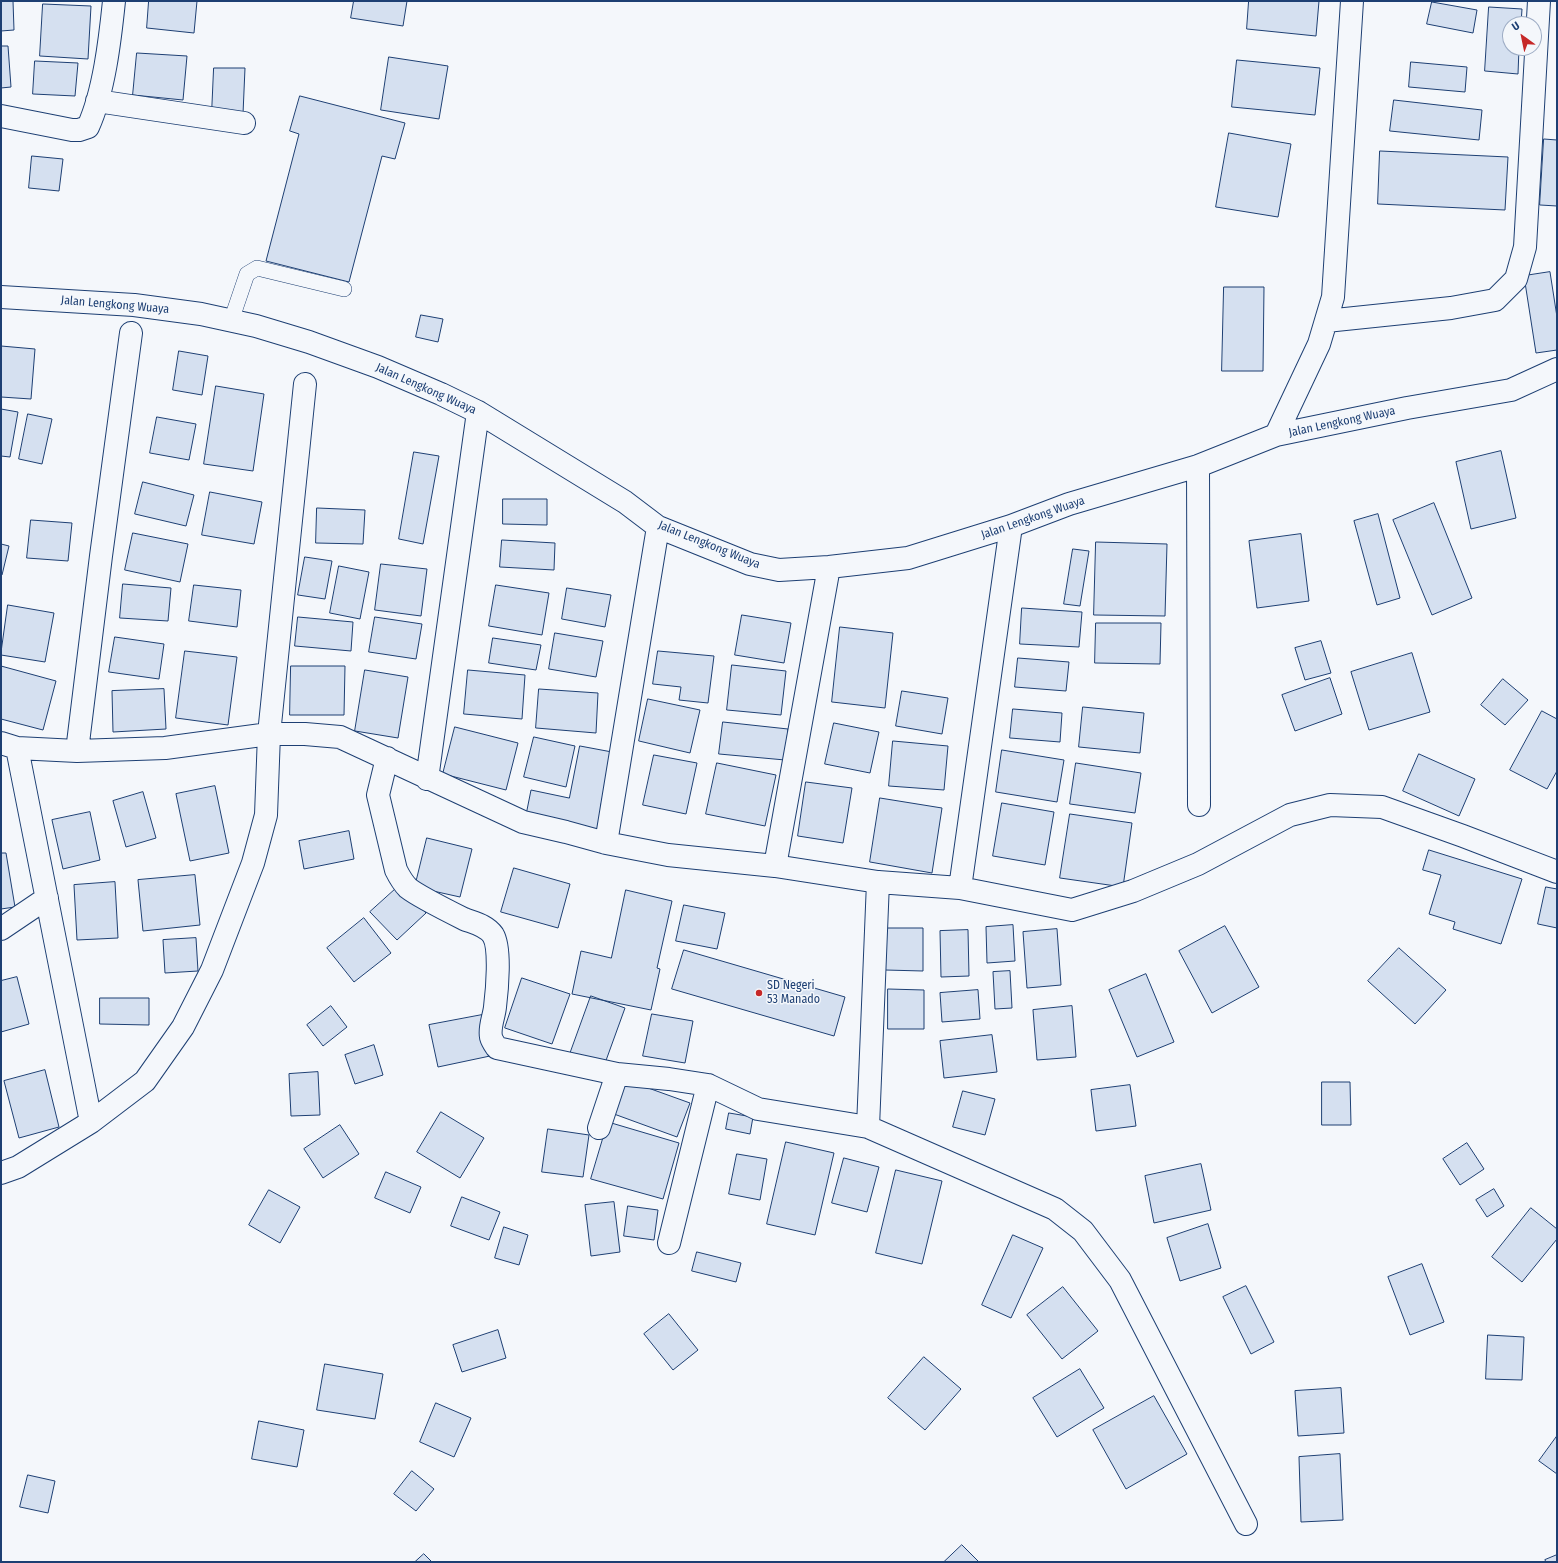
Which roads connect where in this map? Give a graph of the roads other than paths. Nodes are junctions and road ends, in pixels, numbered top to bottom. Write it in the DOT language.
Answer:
graph roads {
  1 [pos="114,1"];
  2 [pos="1352,1"];
  3 [pos="1539,1"];
  4 [pos="97,101"];
  5 [pos="1,116"];
  6 [pos="244,123"];
  7 [pos="344,289"];
  8 [pos="1,297"];
  9 [pos="231,321"];
  10 [pos="1326,321"];
  11 [pos="131,333"];
  12 [pos="1557,369"];
  13 [pos="305,384"];
  14 [pos="478,412"];
  15 [pos="1276,435"];
  16 [pos="1198,466"];
  17 [pos="1011,526"];
  18 [pos="658,527"];
  19 [pos="828,567"];
  20 [pos="269,734"];
  21 [pos="9,746"];
  22 [pos="77,751"];
  23 [pos="387,758"];
  24 [pos="427,779"];
  25 [pos="1199,805"];
  26 [pos="606,843"];
  27 [pos="775,866"];
  28 [pos="1557,872"];
  29 [pos="878,882"];
  30 [pos="960,888"];
  31 [pos="47,898"];
  32 [pos="1,929"];
  33 [pos="617,1074"];
  34 [pos="708,1085"];
  35 [pos="91,1122"];
  36 [pos="868,1127"];
  37 [pos="599,1128"];
  38 [pos="1,1173"];
  39 [pos="670,1243"];
  40 [pos="1246,1524"];
  1 -- 4 [label="street"];
  2 -- 10 [label="street"];
  3 -- 10 [label="street"];
  4 -- 5 [label="street"];
  4 -- 6 [label="street"];
  7 -- 9 [label="lane"];
  8 -- 9 [label="street, Jalan Lengkong Wuaya"];
  9 -- 14 [label="street, Jalan Lengkong Wuaya"];
  10 -- 15 [label="street"];
  11 -- 22 [label="street"];
  12 -- 15 [label="street, Jalan Lengkong Wuaya"];
  13 -- 20 [label="street"];
  14 -- 18 [label="street, Jalan Lengkong Wuaya"];
  14 -- 24 [label="street"];
  15 -- 16 [label="street, Jalan Lengkong Wuaya"];
  16 -- 17 [label="street, Jalan Lengkong Wuaya"];
  16 -- 25 [label="street"];
  17 -- 19 [label="street, Jalan Lengkong Wuaya"];
  17 -- 30 [label="street"];
  18 -- 19 [label="street, Jalan Lengkong Wuaya"];
  18 -- 26 [label="street"];
  19 -- 27 [label="street"];
  20 -- 22 [label="street"];
  20 -- 23 [label="street"];
  20 -- 35 [label="street"];
  21 -- 22 [label="street"];
  21 -- 31 [label="street"];
  23 -- 24 [label="street"];
  23 -- 33 [label="street"];
  24 -- 26 [label="street"];
  26 -- 27 [label="street"];
  27 -- 29 [label="street"];
  28 -- 30 [label="street"];
  29 -- 30 [label="street"];
  29 -- 36 [label="street"];
  31 -- 32 [label="street"];
  31 -- 35 [label="street"];
  33 -- 34 [label="street"];
  33 -- 37 [label="street"];
  34 -- 36 [label="street"];
  34 -- 39 [label="street"];
  35 -- 38 [label="street"];
  36 -- 40 [label="street"];
}
